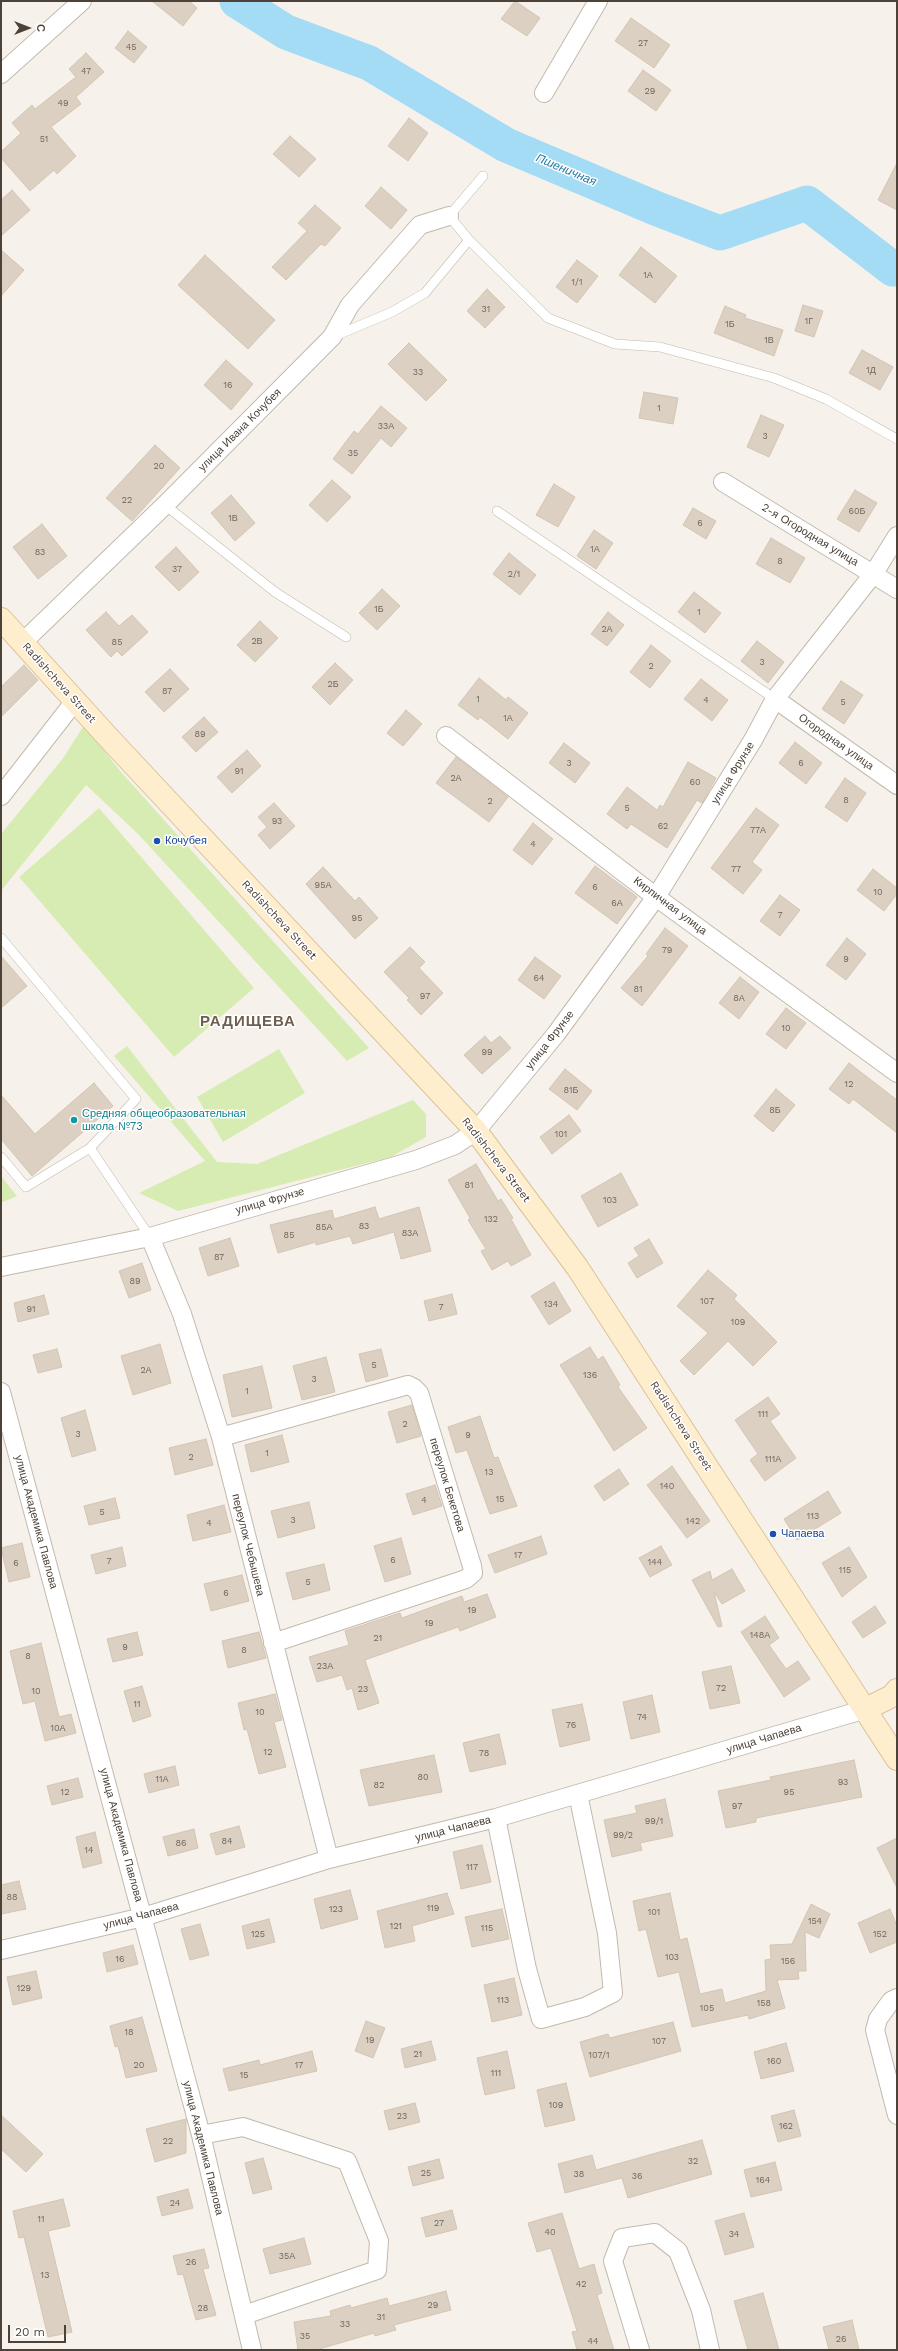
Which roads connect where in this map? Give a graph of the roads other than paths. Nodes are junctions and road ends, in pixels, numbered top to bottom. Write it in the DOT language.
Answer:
graph roads {
  1 [pos="82,1"];
  2 [pos="598,1"];
  3 [pos="1,74"];
  4 [pos="544,93"];
  5 [pos="483,176"];
  6 [pos="449,216"];
  7 [pos="469,240"];
  8 [pos="332,337"];
  9 [pos="897,438"];
  10 [pos="723,482"];
  11 [pos="165,505"];
  12 [pos="497,511"];
  13 [pos="897,536"];
  14 [pos="874,573"];
  15 [pos="897,589"];
  16 [pos="1,619"];
  17 [pos="346,637"];
  18 [pos="23,642"];
  19 [pos="775,699"];
  20 [pos="75,701"];
  21 [pos="446,736"];
  22 [pos="897,785"];
  23 [pos="1,796"];
  24 [pos="656,897"];
  25 [pos="1,938"];
  26 [pos="897,1073"];
  27 [pos="476,1131"];
  28 [pos="90,1148"];
  29 [pos="1,1157"];
  30 [pos="150,1237"];
  31 [pos="1,1268"];
  32 [pos="1,1393"];
  33 [pos="221,1437"];
  34 [pos="273,1644"];
  35 [pos="897,1690"];
  36 [pos="866,1710"];
  37 [pos="897,1759"];
  38 [pos="578,1794"];
  39 [pos="496,1818"];
  40 [pos="329,1859"];
  41 [pos="143,1917"];
  42 [pos="1,1950"];
  43 [pos="897,1998"];
  44 [pos="897,2115"];
  45 [pos="201,2135"];
  46 [pos="244,2315"];
  47 [pos="252,2350"];
  48 [pos="640,2350"];
  49 [pos="710,2350"];
  1 -- 3 [label="street"];
  2 -- 4 [label="street"];
  5 -- 6 [label="lane"];
  6 -- 7 [label="lane"];
  6 -- 8 [label="street, улица Ивана Кочубея"];
  7 -- 8 [label="lane"];
  7 -- 9 [label="lane"];
  8 -- 11 [label="street, улица Ивана Кочубея"];
  10 -- 14 [label="street, 2-я Огородная улица"];
  11 -- 17 [label="lane"];
  11 -- 18 [label="street, улица Ивана Кочубея"];
  12 -- 19 [label="lane"];
  13 -- 14 [label="street, улица Фрунзе"];
  14 -- 15 [label="street, 2-я Огородная улица"];
  14 -- 19 [label="street, улица Фрунзе"];
  16 -- 18 [label="main road, Radishcheva Street"];
  18 -- 20 [label="main road, Radishcheva Street"];
  19 -- 22 [label="street, Огородная улица"];
  19 -- 24 [label="street, улица Фрунзе"];
  20 -- 23 [label="street"];
  20 -- 27 [label="main road, Radishcheva Street"];
  21 -- 24 [label="street, Кирпичная улица"];
  24 -- 26 [label="street, Кирпичная улица"];
  24 -- 27 [label="street, улица Фрунзе"];
  25 -- 28 [label="lane"];
  27 -- 30 [label="street, улица Фрунзе"];
  27 -- 36 [label="main road, Radishcheva Street"];
  28 -- 29 [label="lane"];
  28 -- 30 [label="lane"];
  30 -- 31 [label="street, улица Фрунзе"];
  30 -- 33 [label="street, переулок Чебышева"];
  32 -- 41 [label="street, улица Академика Павлова"];
  33 -- 34 [label="street, переулок Чебышева"];
  33 -- 34 [label="street, переулок Бекетова"];
  34 -- 40 [label="street, переулок Чебышева"];
  35 -- 36 [label="main road, улица Чапаева"];
  36 -- 37 [label="main road, Radishcheva Street"];
  36 -- 38 [label="street, улица Чапаева"];
  38 -- 39 [label="street, улица Чапаева"];
  38 -- 39 [label="street"];
  39 -- 40 [label="street, улица Чапаева"];
  40 -- 41 [label="street, улица Чапаева"];
  41 -- 42 [label="street, улица Чапаева"];
  41 -- 45 [label="street, улица Академика Павлова"];
  43 -- 44 [label="street"];
  45 -- 46 [label="street, улица Академика Павлова"];
  45 -- 46 [label="street"];
  46 -- 47 [label="street, улица Академика Павлова"];
  48 -- 49 [label="street"];
}
